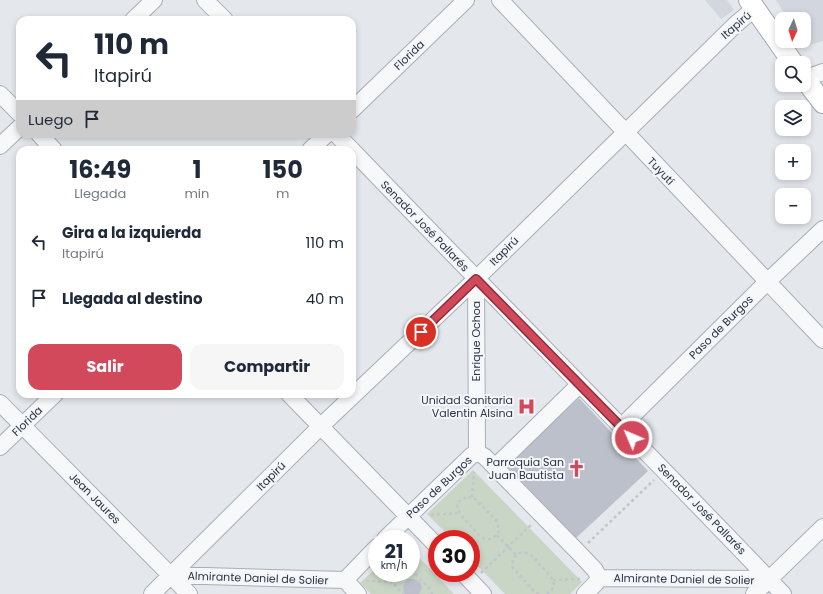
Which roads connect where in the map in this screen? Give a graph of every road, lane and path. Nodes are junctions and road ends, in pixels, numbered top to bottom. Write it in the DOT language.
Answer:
graph roads {
  1 [pos="154,0"];
  2 [pos="205,0"];
  3 [pos="466,0"];
  4 [pos="500,0"];
  5 [pos="751,5"];
  6 [pos="136,16"];
  7 [pos="221,16"];
  8 [pos="788,56"];
  9 [pos="823,72"];
  10 [pos="811,76"];
  11 [pos="811,88"];
  12 [pos="0,94"];
  13 [pos="823,103"];
  14 [pos="356,106"];
  15 [pos="16,110"];
  16 [pos="16,131"];
  17 [pos="624,132"];
  18 [pos="43,138"];
  19 [pos="323,138"];
  20 [pos="340,138"];
  21 [pos="0,146"];
  22 [pos="50,146"];
  23 [pos="314,146"];
  24 [pos="348,146"];
  25 [pos="356,154"];
  26 [pos="823,229"];
  27 [pos="476,279"];
  28 [pos="767,282"];
  29 [pos="823,340"];
  30 [pos="580,385"];
  31 [pos="356,393"];
  32 [pos="51,398"];
  33 [pos="293,398"];
  34 [pos="351,398"];
  35 [pos="0,403"];
  36 [pos="22,426"];
  37 [pos="321,426"];
  38 [pos="621,427"];
  39 [pos="0,447"];
  40 [pos="477,452"];
  41 [pos="495,467"];
  42 [pos="664,470"];
  43 [pos="541,515"];
  44 [pos="408,516"];
  45 [pos="823,527"];
  46 [pos="394,530"];
  47 [pos="497,535"];
  48 [pos="428,537"];
  49 [pos="508,547"];
  50 [pos="578,552"];
  51 [pos="516,555"];
  52 [pos="368,556"];
  53 [pos="480,568"];
  54 [pos="171,575"];
  55 [pos="599,578"];
  56 [pos="420,579"];
  57 [pos="345,580"];
  58 [pos="553,580"];
  59 [pos="769,580"];
  60 [pos="368,581"];
  61 [pos="392,582"];
  62 [pos="471,582"];
  63 [pos="152,594"];
  64 [pos="189,594"];
  65 [pos="358,594"];
  66 [pos="403,594"];
  67 [pos="432,594"];
  68 [pos="483,594"];
  69 [pos="538,594"];
  70 [pos="546,594"];
  71 [pos="585,594"];
  72 [pos="754,594"];
  73 [pos="783,594"];
  1 -- 6 [label="street"];
  2 -- 7 [label="street"];
  3 -- 14 [label="street, Florida"];
  4 -- 17 [label="street, Tuyutí"];
  5 -- 8 [label="main road"];
  5 -- 17 [label="street, Itapirú"];
  9 -- 10 [label="street"];
  11 -- 13 [label="main road"];
  12 -- 15 [label="street"];
  16 -- 21 [label="street"];
  17 -- 27 [label="street, Itapirú"];
  17 -- 28 [label="street, Tuyutí"];
  18 -- 22 [label="street"];
  19 -- 23 [label="street"];
  20 -- 24 [label="street, Senador José Pallarés"];
  25 -- 27 [label="street, Senador José Pallarés"];
  26 -- 28 [label="street, Paso de Burgos"];
  27 -- 30 [label="street, Senador José Pallarés"];
  27 -- 31 [label="street, Itapirú"];
  27 -- 40 [label="street, Enrique Ochoa"];
  28 -- 29 [label="street, Tuyutí"];
  28 -- 38 [label="street, Paso de Burgos"];
  30 -- 38 [label="street, Senador José Pallarés"];
  30 -- 41 [label="street"];
  32 -- 36 [label="street, Florida"];
  33 -- 37 [label="street"];
  34 -- 37 [label="street, Itapirú"];
  35 -- 36 [label="street, Jean Jaures"];
  36 -- 39 [label="street, Florida"];
  36 -- 54 [label="street, Jean Jaures"];
  37 -- 44 [label="street"];
  37 -- 54 [label="street, Itapirú"];
  38 -- 42 [label="street, Senador José Pallarés"];
  40 -- 41 [label="street"];
  40 -- 44 [label="street, Paso de Burgos"];
  41 -- 43 [label="street"];
  42 -- 50 [label="path"];
  42 -- 59 [label="street, Senador José Pallarés"];
  43 -- 49 [label="path"];
  43 -- 50 [label="street"];
  44 -- 46 [label="street, Paso de Burgos"];
  44 -- 48 [label="street"];
  45 -- 59 [label="street"];
  47 -- 47 [label="path"];
  47 -- 49 [label="path"];
  49 -- 51 [label="path"];
  49 -- 53 [label="path"];
  50 -- 55 [label="street"];
  51 -- 58 [label="path"];
  51 -- 69 [label="path"];
  52 -- 57 [label="street"];
  54 -- 57 [label="street, Almirante Daniel de Solier"];
  54 -- 63 [label="street, Itapirú"];
  54 -- 64 [label="street, Jean Jaures"];
  55 -- 58 [label="path"];
  55 -- 59 [label="street, Almirante Daniel de Solier"];
  55 -- 71 [label="street"];
  56 -- 67 [label="path"];
  57 -- 60 [label="path"];
  57 -- 65 [label="street"];
  58 -- 70 [label="path"];
  59 -- 72 [label="street"];
  59 -- 73 [label="street, Senador José Pallarés"];
  61 -- 66 [label="path"];
  62 -- 68 [label="street"];
}
